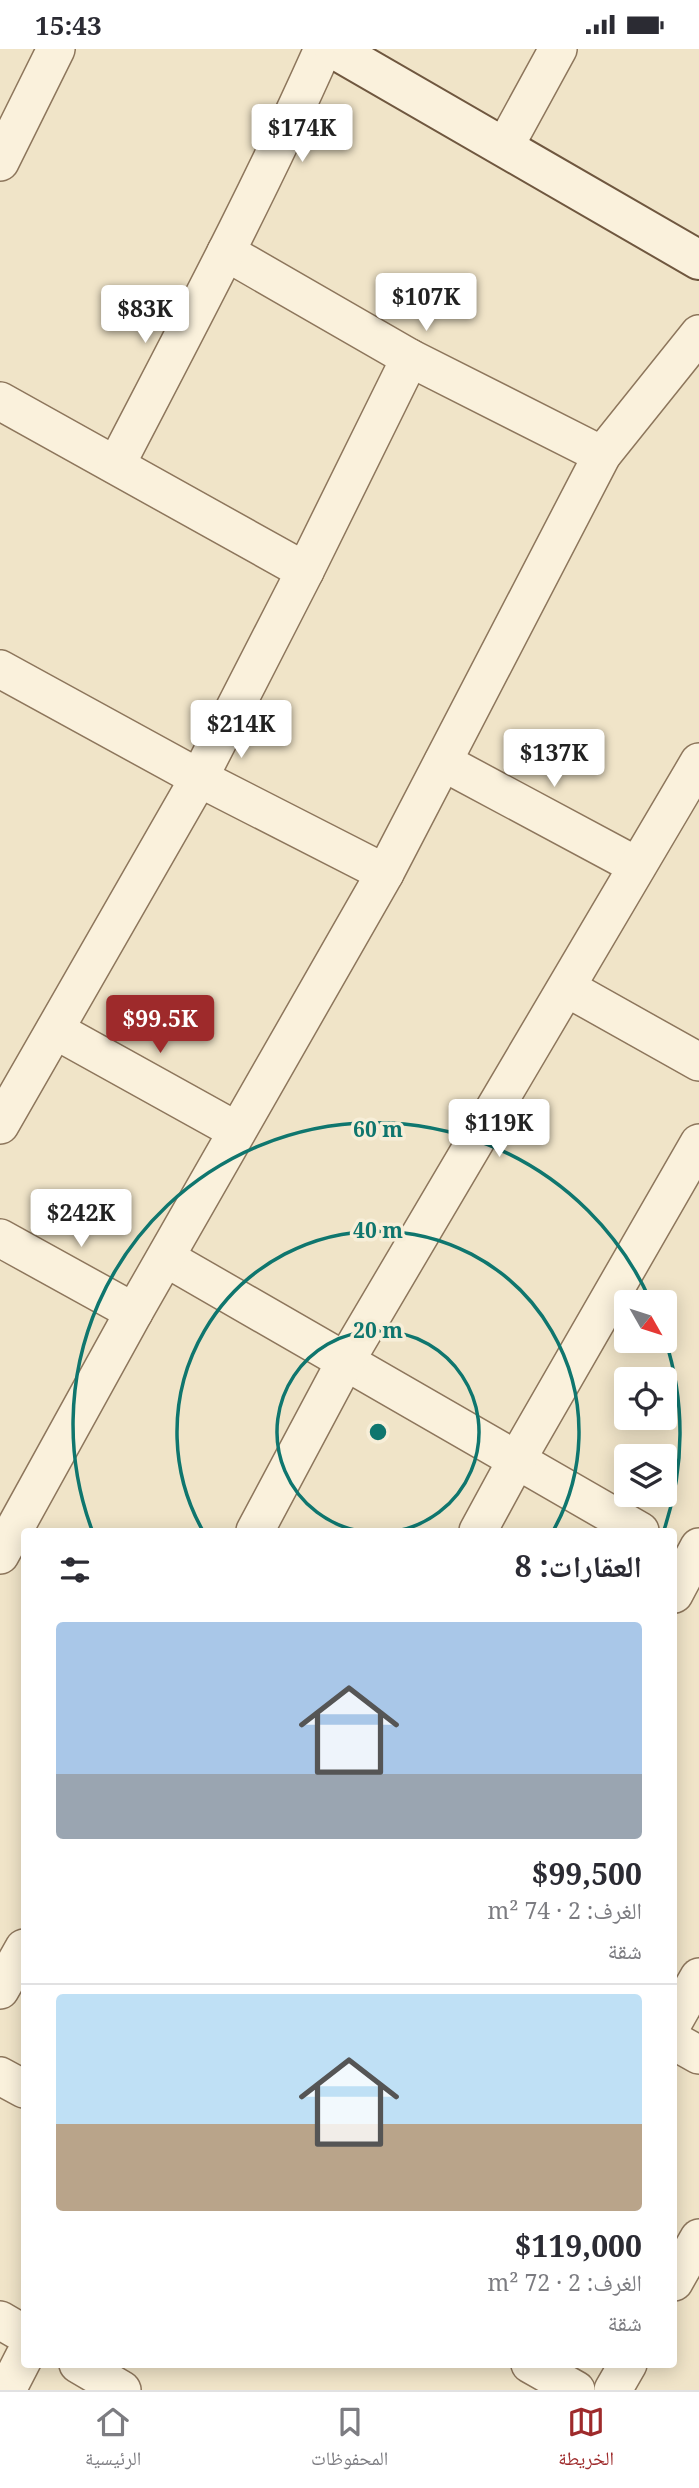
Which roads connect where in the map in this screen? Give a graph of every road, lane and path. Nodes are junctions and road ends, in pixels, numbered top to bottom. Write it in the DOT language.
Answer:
graph roads {
  1 [pos="56,49"];
  2 [pos="323,49"];
  3 [pos="334,49"];
  4 [pos="558,49"];
  5 [pos="505,146"];
  6 [pos="2,153"];
  7 [pos="226,253"];
  8 [pos="699,260"];
  9 [pos="699,334"];
  10 [pos="410,358"];
  11 [pos="0,401"];
  12 [pos="602,455"];
  13 [pos="116,465"];
  14 [pos="305,571"];
  15 [pos="0,669"];
  16 [pos="443,762"];
  17 [pos="699,762"];
  18 [pos="199,778"];
  19 [pos="638,866"];
  20 [pos="385,873"];
  21 [pos="567,988"];
  22 [pos="55,1030"];
  23 [pos="699,1062"];
  24 [pos="0,1125"];
  25 [pos="237,1131"];
  26 [pos="699,1143"];
  27 [pos="0,1238"];
  28 [pos="166,1258"];
  29 [pos="134,1312"];
  30 [pos="345,1363"];
  31 [pos="516,1461"];
  32 [pos="257,1528"];
  33 [pos="480,1528"];
  34 [pos="635,1528"];
  35 [pos="0,1555"];
  36 [pos="691,1555"];
  37 [pos="677,1587"];
  38 [pos="21,1953"];
  39 [pos="699,1977"];
  40 [pos="0,1990"];
  41 [pos="677,2016"];
  42 [pos="677,2043"];
  43 [pos="699,2055"];
  44 [pos="0,2076"];
  45 [pos="21,2087"];
  46 [pos="699,2238"];
  47 [pos="684,2280"];
  48 [pos="0,2320"];
  49 [pos="21,2332"];
  50 [pos="21,2363"];
  51 [pos="85,2368"];
  52 [pos="537,2368"];
  53 [pos="626,2368"];
  54 [pos="7,2390"];
  55 [pos="122,2390"];
  56 [pos="576,2390"];
  57 [pos="613,2390"];
  1 -- 6 [label="street"];
  2 -- 7 [label="street"];
  3 -- 5 [label="street"];
  4 -- 5 [label="street"];
  5 -- 8 [label="street"];
  7 -- 10 [label="street"];
  7 -- 13 [label="street"];
  9 -- 12 [label="street"];
  10 -- 12 [label="street"];
  10 -- 14 [label="street"];
  11 -- 13 [label="street"];
  12 -- 16 [label="street"];
  13 -- 14 [label="street"];
  14 -- 18 [label="street"];
  15 -- 18 [label="street"];
  16 -- 19 [label="street"];
  16 -- 20 [label="street"];
  17 -- 19 [label="street"];
  18 -- 20 [label="street"];
  18 -- 22 [label="street"];
  19 -- 21 [label="street"];
  20 -- 25 [label="street"];
  21 -- 23 [label="street"];
  21 -- 30 [label="street"];
  22 -- 24 [label="street"];
  22 -- 25 [label="street"];
  25 -- 28 [label="street"];
  26 -- 31 [label="street"];
  27 -- 29 [label="street"];
  28 -- 29 [label="street"];
  28 -- 30 [label="street"];
  29 -- 35 [label="street"];
  30 -- 31 [label="street"];
  30 -- 32 [label="street"];
  31 -- 33 [label="street"];
  31 -- 34 [label="street"];
  36 -- 37 [label="street"];
  38 -- 40 [label="street"];
  39 -- 41 [label="street"];
  42 -- 43 [label="street"];
  44 -- 45 [label="street"];
  46 -- 47 [label="street"];
  48 -- 49 [label="street"];
  50 -- 54 [label="street"];
  51 -- 55 [label="street"];
  52 -- 56 [label="street"];
  53 -- 57 [label="street"];
}
